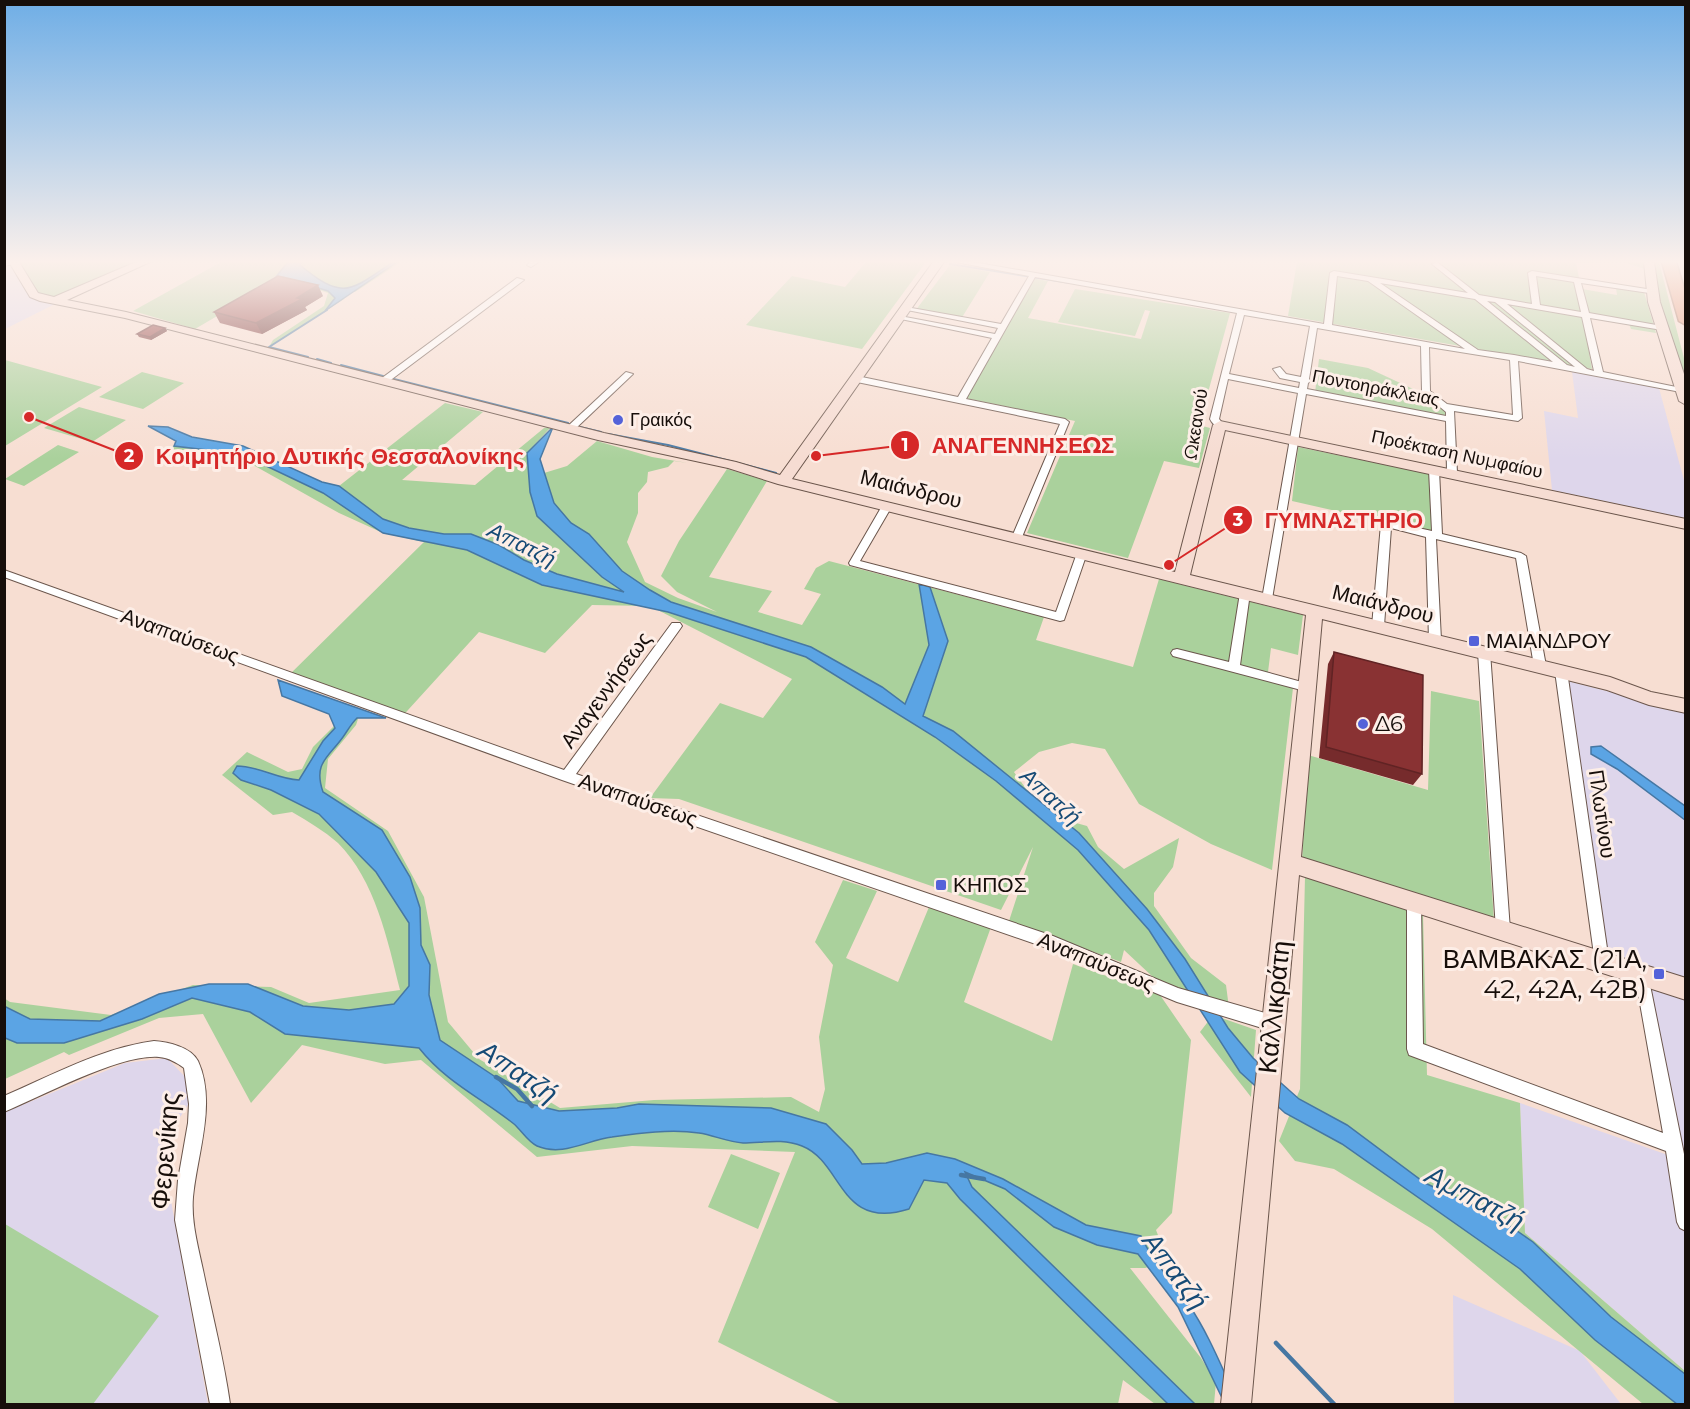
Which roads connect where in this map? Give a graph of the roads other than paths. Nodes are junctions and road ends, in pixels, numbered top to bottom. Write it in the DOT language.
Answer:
graph roads {
  1 [pos="1003,327"];
  2 [pos="177,328"];
  3 [pos="456,328"];
  4 [pos="893,328"];
  5 [pos="961,328"];
  6 [pos="1237,328"];
  7 [pos="1314,328"];
  8 [pos="1333,328"];
  9 [pos="1426,328"];
  10 [pos="1440,328"];
  11 [pos="1516,328"];
  12 [pos="1531,328"];
  13 [pos="1589,328"];
  14 [pos="1662,328"];
  15 [pos="997,337"];
  16 [pos="1425,343"];
  17 [pos="1458,350"];
  18 [pos="1476,352"];
  19 [pos="1514,357"];
  20 [pos="1564,367"];
  21 [pos="1277,369"];
  22 [pos="1586,372"];
  23 [pos="629,374"];
  24 [pos="1599,374"];
  25 [pos="1225,376"];
  26 [pos="857,379"];
  27 [pos="386,380"];
  28 [pos="1307,381"];
  29 [pos="1304,391"];
  30 [pos="1684,396"];
  31 [pos="961,400"];
  32 [pos="1447,407"];
  33 [pos="1450,419"];
  34 [pos="1220,425"];
  35 [pos="571,428"];
  36 [pos="1295,441"];
  37 [pos="1434,470"];
  38 [pos="1452,473"];
  39 [pos="783,481"];
  40 [pos="887,506"];
  41 [pos="1686,524"];
  42 [pos="1434,535"];
  43 [pos="1017,537"];
  44 [pos="1082,553"];
  45 [pos="4,573"];
  46 [pos="1181,578"];
  47 [pos="1245,593"];
  48 [pos="1267,599"];
  49 [pos="1315,610"];
  50 [pos="676,626"];
  51 [pos="1378,626"];
  52 [pos="1435,640"];
  53 [pos="1484,652"];
  54 [pos="1177,653"];
  55 [pos="1540,666"];
  56 [pos="1234,667"];
  57 [pos="1561,671"];
  58 [pos="1305,687"];
  59 [pos="1686,706"];
  60 [pos="567,776"];
  61 [pos="1288,862"];
  62 [pos="1414,902"];
  63 [pos="1503,930"];
  64 [pos="1602,962"];
  65 [pos="1642,975"];
  66 [pos="1686,989"];
  67 [pos="1272,1023"];
  68 [pos="4,1104"];
  69 [pos="1674,1145"];
  70 [pos="1686,1222"];
  71 [pos="220,1404"];
  72 [pos="1236,1404"];
  1 -- 15 [label="street"];
  2 -- 27 [label="street, Μαιάνδρου"];
  3 -- 27 [label="street"];
  4 -- 26 [label="street"];
  5 -- 15 [label="street"];
  6 -- 25 [label="street, Ωκεανού"];
  7 -- 28 [label="street"];
  8 -- 16 [label="street"];
  9 -- 17 [label="street"];
  10 -- 18 [label="street"];
  11 -- 20 [label="street"];
  12 -- 22 [label="street"];
  13 -- 24 [label="street"];
  14 -- 30 [label="street"];
  15 -- 31 [label="street"];
  16 -- 17 [label="street"];
  16 -- 32 [label="street"];
  17 -- 18 [label="street"];
  18 -- 19 [label="street"];
  19 -- 20 [label="street"];
  19 -- 32 [label="street"];
  20 -- 22 [label="street"];
  21 -- 28 [label="street"];
  22 -- 24 [label="street"];
  23 -- 35 [label="street"];
  24 -- 30 [label="street"];
  25 -- 29 [label="street, Ποντοηράκλειας"];
  25 -- 34 [label="street, Ωκεανού"];
  26 -- 31 [label="street"];
  26 -- 39 [label="street"];
  27 -- 35 [label="street, Μαιάνδρου"];
  28 -- 29 [label="street"];
  29 -- 33 [label="street, Ποντοηράκλειας"];
  29 -- 36 [label="street"];
  31 -- 43 [label="street"];
  32 -- 33 [label="street"];
  33 -- 38 [label="street"];
  34 -- 36 [label="street, Προέκταση Νυμφαίου"];
  34 -- 46 [label="street, Ωκεανού"];
  35 -- 39 [label="street, Μαιάνδρου"];
  36 -- 37 [label="street, Προέκταση Νυμφαίου"];
  36 -- 48 [label="street"];
  37 -- 38 [label="street, Προέκταση Νυμφαίου"];
  37 -- 42 [label="street"];
  38 -- 41 [label="street, Προέκταση Νυμφαίου"];
  39 -- 40 [label="street, Μαιάνδρου"];
  40 -- 43 [label="street, Μαιάνδρου"];
  40 -- 44 [label="street"];
  42 -- 51 [label="street"];
  42 -- 52 [label="street"];
  42 -- 55 [label="street"];
  43 -- 44 [label="street, Μαιάνδρου"];
  44 -- 46 [label="street, Μαιάνδρου"];
  45 -- 60 [label="street, Αναπαύσεως"];
  46 -- 47 [label="street, Μαιάνδρου"];
  47 -- 48 [label="street, Μαιάνδρου"];
  47 -- 56 [label="street"];
  48 -- 49 [label="street, Μαιάνδρου"];
  49 -- 51 [label="street, Μαιάνδρου"];
  49 -- 58 [label="street, Καλλικράτη"];
  50 -- 60 [label="street, Αναγεννήσεως"];
  51 -- 52 [label="street, Μαιάνδρου"];
  52 -- 53 [label="street, Μαιάνδρου"];
  53 -- 55 [label="street, Μαιάνδρου"];
  53 -- 63 [label="street"];
  54 -- 56 [label="street"];
  55 -- 57 [label="street, Μαιάνδρου"];
  56 -- 58 [label="street"];
  57 -- 59 [label="street, Μαιάνδρου"];
  57 -- 64 [label="street, Πλωτίνου"];
  58 -- 61 [label="street, Καλλικράτη"];
  60 -- 67 [label="street, Αναπαύσεως"];
  61 -- 62 [label="street"];
  61 -- 67 [label="street, Καλλικράτη"];
  62 -- 63 [label="street"];
  62 -- 69 [label="street"];
  63 -- 64 [label="street"];
  64 -- 65 [label="street"];
  65 -- 66 [label="street"];
  65 -- 69 [label="street"];
  67 -- 72 [label="street, Καλλικράτη"];
  68 -- 71 [label="street, Φερενίκης"];
  69 -- 70 [label="street"];
}
